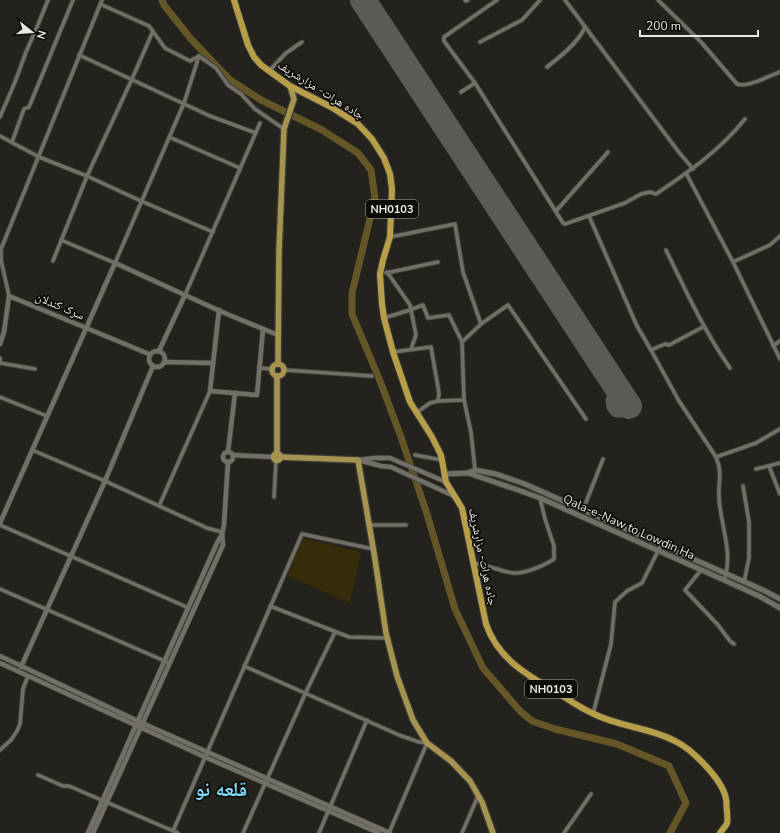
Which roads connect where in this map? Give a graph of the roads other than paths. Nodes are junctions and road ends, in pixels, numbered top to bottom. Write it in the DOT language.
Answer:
graph roads {
  1 [pos="48,0"];
  2 [pos="73,0"];
  3 [pos="234,0"];
  4 [pos="497,0"];
  5 [pos="540,0"];
  6 [pos="566,0"];
  7 [pos="658,0"];
  8 [pos="101,2"];
  9 [pos="585,27"];
  10 [pos="153,31"];
  11 [pos="302,42"];
  12 [pos="480,42"];
  13 [pos="79,55"];
  14 [pos="199,56"];
  15 [pos="547,67"];
  16 [pos="269,71"];
  17 [pos="780,72"];
  18 [pos="132,79"];
  19 [pos="474,83"];
  20 [pos="290,86"];
  21 [pos="461,92"];
  22 [pos="184,103"];
  23 [pos="0,117"];
  24 [pos="745,119"];
  25 [pos="260,123"];
  26 [pos="284,129"];
  27 [pos="256,133"];
  28 [pos="0,136"];
  29 [pos="168,137"];
  30 [pos="12,142"];
  31 [pos="608,152"];
  32 [pos="39,157"];
  33 [pos="240,168"];
  34 [pos="693,169"];
  35 [pos="686,173"];
  36 [pos="87,176"];
  37 [pos="140,201"];
  38 [pos="556,211"];
  39 [pos="589,216"];
  40 [pos="213,232"];
  41 [pos="780,236"];
  42 [pos="390,237"];
  43 [pos="61,240"];
  44 [pos="666,250"];
  45 [pos="1,259"];
  46 [pos="53,261"];
  47 [pos="438,262"];
  48 [pos="732,262"];
  49 [pos="115,263"];
  50 [pos="384,273"];
  51 [pos="185,295"];
  52 [pos="9,296"];
  53 [pos="219,310"];
  54 [pos="410,310"];
  55 [pos="384,318"];
  56 [pos="481,324"];
  57 [pos="704,326"];
  58 [pos="86,328"];
  59 [pos="263,329"];
  60 [pos="278,335"];
  61 [pos="780,341"];
  62 [pos="462,342"];
  63 [pos="0,344"];
  64 [pos="774,346"];
  65 [pos="411,349"];
  66 [pos="651,350"];
  67 [pos="159,351"];
  68 [pos="393,352"];
  69 [pos="149,354"];
  70 [pos="0,358"];
  71 [pos="780,359"];
  72 [pos="164,362"];
  73 [pos="214,363"];
  74 [pos="278,364"];
  75 [pos="153,366"];
  76 [pos="259,368"];
  77 [pos="730,368"];
  78 [pos="36,369"];
  79 [pos="272,369"];
  80 [pos="285,370"];
  81 [pos="277,376"];
  82 [pos="372,376"];
  83 [pos="210,391"];
  84 [pos="235,393"];
  85 [pos="0,397"];
  86 [pos="464,400"];
  87 [pos="438,401"];
  88 [pos="416,413"];
  89 [pos="47,416"];
  90 [pos="586,419"];
  91 [pos="780,429"];
  92 [pos="32,450"];
  93 [pos="228,452"];
  94 [pos="415,454"];
  95 [pos="233,455"];
  96 [pos="277,457"];
  97 [pos="716,457"];
  98 [pos="602,459"];
  99 [pos="358,460"];
  100 [pos="442,460"];
  101 [pos="228,462"];
  102 [pos="780,463"];
  103 [pos="769,466"];
  104 [pos="756,469"];
  105 [pos="475,470"];
  106 [pos="468,473"];
  107 [pos="446,474"];
  108 [pos="105,481"];
  109 [pos="446,482"];
  110 [pos="743,486"];
  111 [pos="780,494"];
  112 [pos="454,496"];
  113 [pos="274,497"];
  114 [pos="540,498"];
  115 [pos="566,503"];
  116 [pos="159,506"];
  117 [pos="563,508"];
  118 [pos="583,510"];
  119 [pos="0,524"];
  120 [pos="369,525"];
  121 [pos="406,525"];
  122 [pos="222,533"];
  123 [pos="660,544"];
  124 [pos="373,549"];
  125 [pos="657,551"];
  126 [pos="71,556"];
  127 [pos="473,563"];
  128 [pos="701,570"];
  129 [pos="726,574"];
  130 [pos="202,578"];
  131 [pos="207,580"];
  132 [pos="724,580"];
  133 [pos="744,582"];
  134 [pos="0,588"];
  135 [pos="780,599"];
  136 [pos="270,606"];
  137 [pos="188,608"];
  138 [pos="780,608"];
  139 [pos="47,610"];
  140 [pos="194,611"];
  141 [pos="335,632"];
  142 [pos="387,638"];
  143 [pos="734,644"];
  144 [pos="0,656"];
  145 [pos="167,662"];
  146 [pos="0,663"];
  147 [pos="22,666"];
  148 [pos="244,666"];
  149 [pos="19,672"];
  150 [pos="28,676"];
  151 [pos="306,692"];
  152 [pos="593,714"];
  153 [pos="367,720"];
  154 [pos="139,724"];
  155 [pos="427,743"];
  156 [pos="0,750"];
  157 [pos="206,754"];
  158 [pos="38,775"];
  159 [pos="267,781"];
  160 [pos="591,794"];
  161 [pos="478,796"];
  162 [pos="104,802"];
  163 [pos="329,809"];
  164 [pos="173,831"];
  165 [pos="88,833"];
  166 [pos="93,833"];
  167 [pos="178,833"];
  168 [pos="243,833"];
  169 [pos="319,833"];
  170 [pos="380,833"];
  171 [pos="389,833"];
  172 [pos="462,833"];
  173 [pos="493,833"];
  174 [pos="564,833"];
  175 [pos="720,833"];
  1 -- 23 [label="street"];
  2 -- 30 [label="street"];
  3 -- 16 [label="highway, جاده هرات- مزارشریف / NH0103"];
  4 -- 19 [label="street"];
  5 -- 12 [label="street"];
  6 -- 9 [label="street"];
  7 -- 17 [label="street"];
  8 -- 10 [label="street"];
  8 -- 13 [label="street"];
  9 -- 15 [label="street"];
  9 -- 34 [label="street"];
  10 -- 14 [label="street"];
  10 -- 18 [label="street"];
  11 -- 16 [label="street"];
  13 -- 18 [label="street"];
  13 -- 32 [label="street"];
  14 -- 22 [label="street"];
  14 -- 26 [label="street"];
  16 -- 20 [label="highway, جاده هرات- مزارشریف / NH0103"];
  18 -- 22 [label="street"];
  18 -- 36 [label="street"];
  19 -- 21 [label="street"];
  19 -- 38 [label="street"];
  20 -- 26 [label="main road"];
  20 -- 42 [label="highway, جاده هرات- مزارشریف / NH0103"];
  22 -- 27 [label="street"];
  22 -- 29 [label="street"];
  24 -- 34 [label="street"];
  25 -- 27 [label="street"];
  26 -- 60 [label="main road"];
  27 -- 33 [label="street"];
  28 -- 30 [label="street"];
  29 -- 33 [label="street"];
  29 -- 37 [label="street"];
  30 -- 32 [label="street"];
  31 -- 38 [label="street"];
  32 -- 36 [label="street"];
  32 -- 45 [label="street"];
  33 -- 40 [label="street"];
  34 -- 35 [label="street"];
  35 -- 39 [label="street"];
  35 -- 48 [label="street"];
  36 -- 37 [label="street"];
  36 -- 43 [label="street"];
  37 -- 40 [label="street"];
  37 -- 49 [label="street"];
  38 -- 39 [label="street"];
  39 -- 66 [label="street"];
  40 -- 51 [label="street"];
  41 -- 48 [label="street"];
  42 -- 50 [label="highway, جاده هرات- مزارشریف / NH0103"];
  42 -- 56 [label="street"];
  43 -- 46 [label="street"];
  43 -- 49 [label="street"];
  44 -- 57 [label="street"];
  45 -- 52 [label="street"];
  47 -- 50 [label="street"];
  48 -- 64 [label="street"];
  49 -- 51 [label="street"];
  49 -- 58 [label="street"];
  50 -- 54 [label="street"];
  50 -- 55 [label="highway, جاده هرات- مزارشریف / NH0103"];
  51 -- 53 [label="street"];
  51 -- 67 [label="street"];
  52 -- 58 [label="street, سرک کندلان"];
  52 -- 63 [label="street"];
  53 -- 59 [label="street"];
  53 -- 73 [label="street"];
  54 -- 55 [label="street"];
  54 -- 62 [label="street"];
  54 -- 65 [label="street"];
  55 -- 68 [label="highway, جاده هرات- مزارشریف / NH0103"];
  56 -- 62 [label="street"];
  56 -- 90 [label="street"];
  57 -- 66 [label="street"];
  57 -- 77 [label="street"];
  58 -- 69 [label="street, سرک کندلان"];
  58 -- 89 [label="street"];
  59 -- 60 [label="street"];
  59 -- 76 [label="street"];
  60 -- 74 [label="main road"];
  61 -- 64 [label="street"];
  62 -- 86 [label="street"];
  64 -- 71 [label="street"];
  65 -- 68 [label="street"];
  65 -- 87 [label="street"];
  66 -- 97 [label="street"];
  67 -- 69 [label="street"];
  67 -- 72 [label="street"];
  68 -- 88 [label="highway, جاده هرات- مزارشریف / NH0103"];
  69 -- 75 [label="street"];
  70 -- 78 [label="street"];
  72 -- 73 [label="street"];
  72 -- 75 [label="street"];
  73 -- 83 [label="street"];
  74 -- 79 [label="main road"];
  74 -- 80 [label="main road"];
  75 -- 108 [label="street"];
  76 -- 79 [label="street"];
  76 -- 84 [label="street"];
  79 -- 81 [label="main road"];
  80 -- 81 [label="main road"];
  80 -- 82 [label="street"];
  81 -- 96 [label="main road"];
  83 -- 84 [label="street"];
  83 -- 116 [label="street"];
  84 -- 93 [label="street"];
  85 -- 89 [label="street"];
  86 -- 87 [label="street"];
  86 -- 105 [label="street"];
  87 -- 88 [label="street"];
  88 -- 100 [label="highway, جاده هرات- مزارشریف / NH0103"];
  89 -- 92 [label="street"];
  91 -- 97 [label="street"];
  92 -- 108 [label="street"];
  92 -- 119 [label="street"];
  93 -- 95 [label="street"];
  93 -- 101 [label="street"];
  94 -- 100 [label="street"];
  95 -- 96 [label="street"];
  95 -- 101 [label="street"];
  96 -- 99 [label="main road"];
  96 -- 113 [label="street"];
  97 -- 129 [label="street"];
  98 -- 118 [label="street"];
  99 -- 109 [label="street"];
  99 -- 112 [label="street"];
  99 -- 120 [label="main road"];
  100 -- 107 [label="highway, جاده هرات- مزارشریف / NH0103"];
  101 -- 122 [label="street"];
  102 -- 103 [label="street"];
  103 -- 104 [label="street"];
  103 -- 111 [label="street"];
  105 -- 106 [label="main road, Qala-e-Naw to Lowdin Ha"];
  105 -- 115 [label="main road, Qala-e-Naw to Lowdin Ha"];
  106 -- 107 [label="main road, Qala-e-Naw to Lowdin Ha"];
  106 -- 114 [label="main road, Qala-e-Naw to Lowdin Ha"];
  107 -- 109 [label="highway, جاده هرات- مزارشریف / NH0103"];
  108 -- 116 [label="street"];
  108 -- 126 [label="street"];
  109 -- 112 [label="highway, جاده هرات- مزارشریف / NH0103"];
  110 -- 133 [label="street"];
  112 -- 127 [label="highway, جاده هرات- مزارشریف / NH0103"];
  114 -- 117 [label="main road, Qala-e-Naw to Lowdin Ha"];
  114 -- 127 [label="street"];
  115 -- 117 [label="main road"];
  115 -- 118 [label="main road, Qala-e-Naw to Lowdin Ha"];
  116 -- 122 [label="street"];
  117 -- 125 [label="main road, Qala-e-Naw to Lowdin Ha"];
  118 -- 123 [label="main road, Qala-e-Naw to Lowdin Ha"];
  119 -- 126 [label="street"];
  120 -- 121 [label="street"];
  120 -- 124 [label="main road"];
  122 -- 130 [label="street"];
  122 -- 131 [label="street"];
  123 -- 125 [label="street"];
  123 -- 129 [label="main road, Qala-e-Naw to Lowdin Ha"];
  124 -- 136 [label="street"];
  124 -- 142 [label="main road"];
  125 -- 128 [label="main road, Qala-e-Naw to Lowdin Ha"];
  125 -- 152 [label="street"];
  126 -- 137 [label="street"];
  126 -- 139 [label="street"];
  127 -- 152 [label="highway, جاده هرات- مزارشریف / NH0103"];
  128 -- 132 [label="main road, Qala-e-Naw to Lowdin Ha"];
  128 -- 143 [label="street"];
  129 -- 132 [label="street"];
  129 -- 133 [label="main road, Qala-e-Naw to Lowdin Ha"];
  130 -- 131 [label="street"];
  130 -- 137 [label="street"];
  131 -- 140 [label="street"];
  132 -- 138 [label="main road, Qala-e-Naw to Lowdin Ha"];
  133 -- 135 [label="main road, Qala-e-Naw to Lowdin Ha"];
  134 -- 139 [label="street"];
  136 -- 141 [label="street"];
  136 -- 148 [label="street"];
  137 -- 140 [label="street"];
  137 -- 145 [label="street"];
  139 -- 145 [label="street"];
  139 -- 147 [label="street"];
  140 -- 145 [label="street"];
  141 -- 142 [label="street"];
  141 -- 151 [label="street"];
  142 -- 155 [label="main road"];
  144 -- 147 [label="street"];
  145 -- 154 [label="street"];
  146 -- 149 [label="street"];
  147 -- 149 [label="street"];
  147 -- 154 [label="street"];
  148 -- 151 [label="street"];
  148 -- 157 [label="street"];
  149 -- 150 [label="street"];
  150 -- 154 [label="street"];
  150 -- 156 [label="street"];
  151 -- 153 [label="street"];
  151 -- 159 [label="street"];
  152 -- 175 [label="highway, جاده هرات- مزارشریف / NH0103"];
  153 -- 155 [label="street"];
  153 -- 163 [label="street"];
  154 -- 157 [label="street"];
  154 -- 162 [label="street"];
  155 -- 161 [label="main road"];
  155 -- 171 [label="street"];
  157 -- 159 [label="street"];
  157 -- 164 [label="street"];
  158 -- 162 [label="street"];
  159 -- 163 [label="street"];
  159 -- 168 [label="street"];
  160 -- 174 [label="street"];
  161 -- 172 [label="street"];
  161 -- 173 [label="main road"];
  162 -- 164 [label="street"];
  162 -- 165 [label="street"];
  162 -- 166 [label="street"];
  163 -- 169 [label="street"];
  163 -- 170 [label="street"];
  163 -- 171 [label="street"];
  164 -- 167 [label="street"];
}
